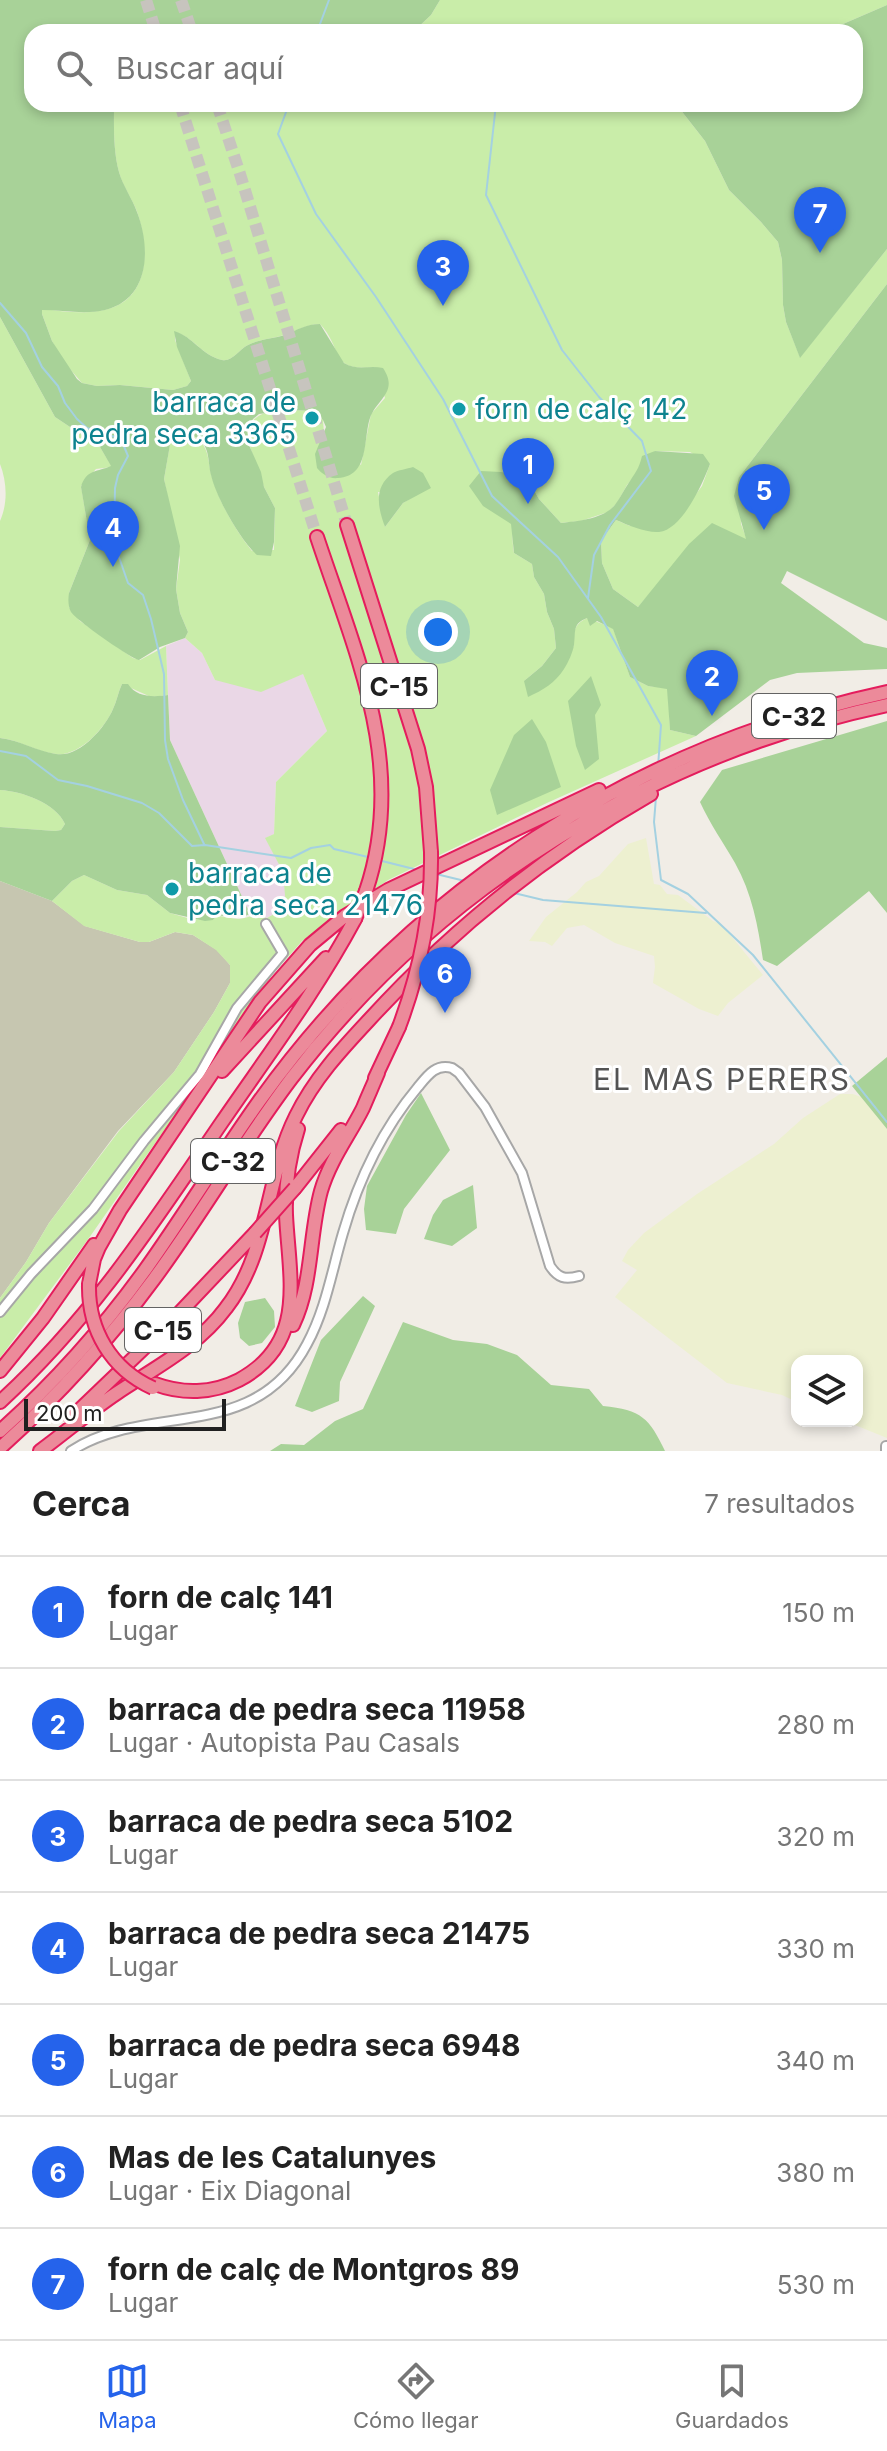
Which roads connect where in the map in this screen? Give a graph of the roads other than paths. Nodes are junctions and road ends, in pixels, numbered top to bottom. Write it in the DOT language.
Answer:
graph roads {
  1 [pos="347,525"];
  2 [pos="317,537"];
  3 [pos="887,692"];
  4 [pos="887,705"];
  5 [pos="655,780"];
  6 [pos="478,884"];
  7 [pos="266,924"];
  8 [pos="349,931"];
  9 [pos="385,1002"];
  10 [pos="378,1073"];
  11 [pos="138,1183"];
  12 [pos="579,1276"];
  13 [pos="91,1284"];
  14 [pos="0,1312"];
  15 [pos="0,1371"];
  16 [pos="154,1386"];
  17 [pos="0,1402"];
  18 [pos="67,1421"];
  19 [pos="0,1431"];
  20 [pos="0,1448"];
  21 [pos="30,1451"];
  22 [pos="38,1451"];
  23 [pos="71,1451"];
  1 -- 10 [label="highway, C-15, bridge"];
  2 -- 8 [label="highway, C-15, bridge"];
  3 -- 5 [label="highway, C-32"];
  4 -- 5 [label="highway, C-32"];
  5 -- 6 [label="highway, C-32"];
  5 -- 9 [label="highway"];
  5 -- 11 [label="highway"];
  6 -- 19 [label="highway, C-32"];
  6 -- 20 [label="highway, C-32"];
  7 -- 14 [label="street"];
  8 -- 13 [label="highway"];
  8 -- 17 [label="highway, C-15"];
  9 -- 16 [label="highway"];
  9 -- 22 [label="highway"];
  10 -- 16 [label="highway"];
  10 -- 18 [label="highway, C-15, bridge"];
  11 -- 13 [label="highway"];
  11 -- 15 [label="highway"];
  12 -- 23 [label="street"];
  13 -- 16 [label="highway, bridge"];
  18 -- 21 [label="highway"];
  18 -- 22 [label="highway, C-15"];
}
